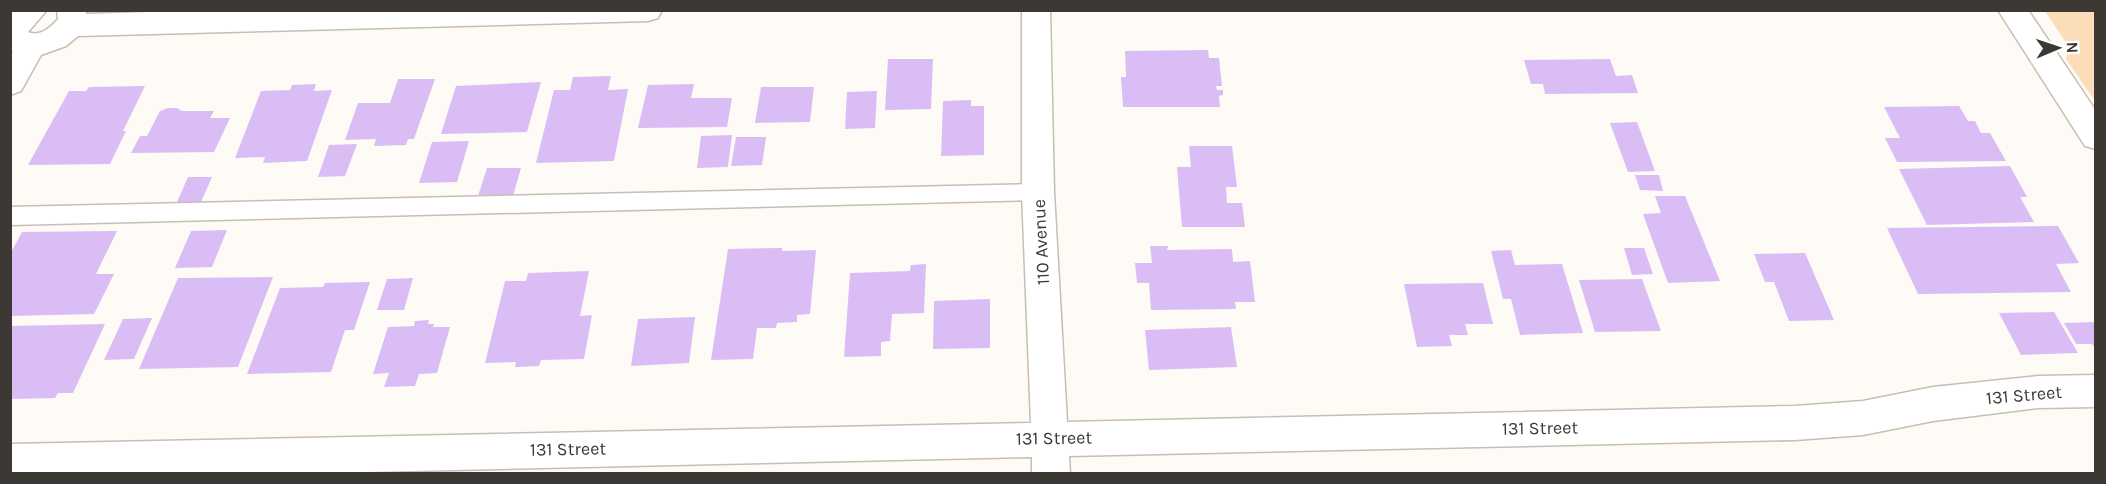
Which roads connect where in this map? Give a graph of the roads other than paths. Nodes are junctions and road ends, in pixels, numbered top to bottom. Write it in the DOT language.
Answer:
graph roads {
  1 [pos="648,10"];
  2 [pos="1036,10"];
  3 [pos="2012,10"];
  4 [pos="70,18"];
  5 [pos="23,26"];
  6 [pos="10,83"];
  7 [pos="2096,137"];
  8 [pos="1038,192"];
  9 [pos="10,216"];
  10 [pos="2096,391"];
  11 [pos="1050,456"];
  12 [pos="10,462"];
  1 -- 4 [label="street"];
  2 -- 8 [label="street, 110 Avenue"];
  3 -- 7 [label="street"];
  4 -- 5 [label="street"];
  5 -- 6 [label="street"];
  8 -- 9 [label="lane"];
  8 -- 11 [label="street, 110 Avenue"];
  10 -- 11 [label="street, 131 Street"];
  11 -- 12 [label="street, 131 Street"];
}
